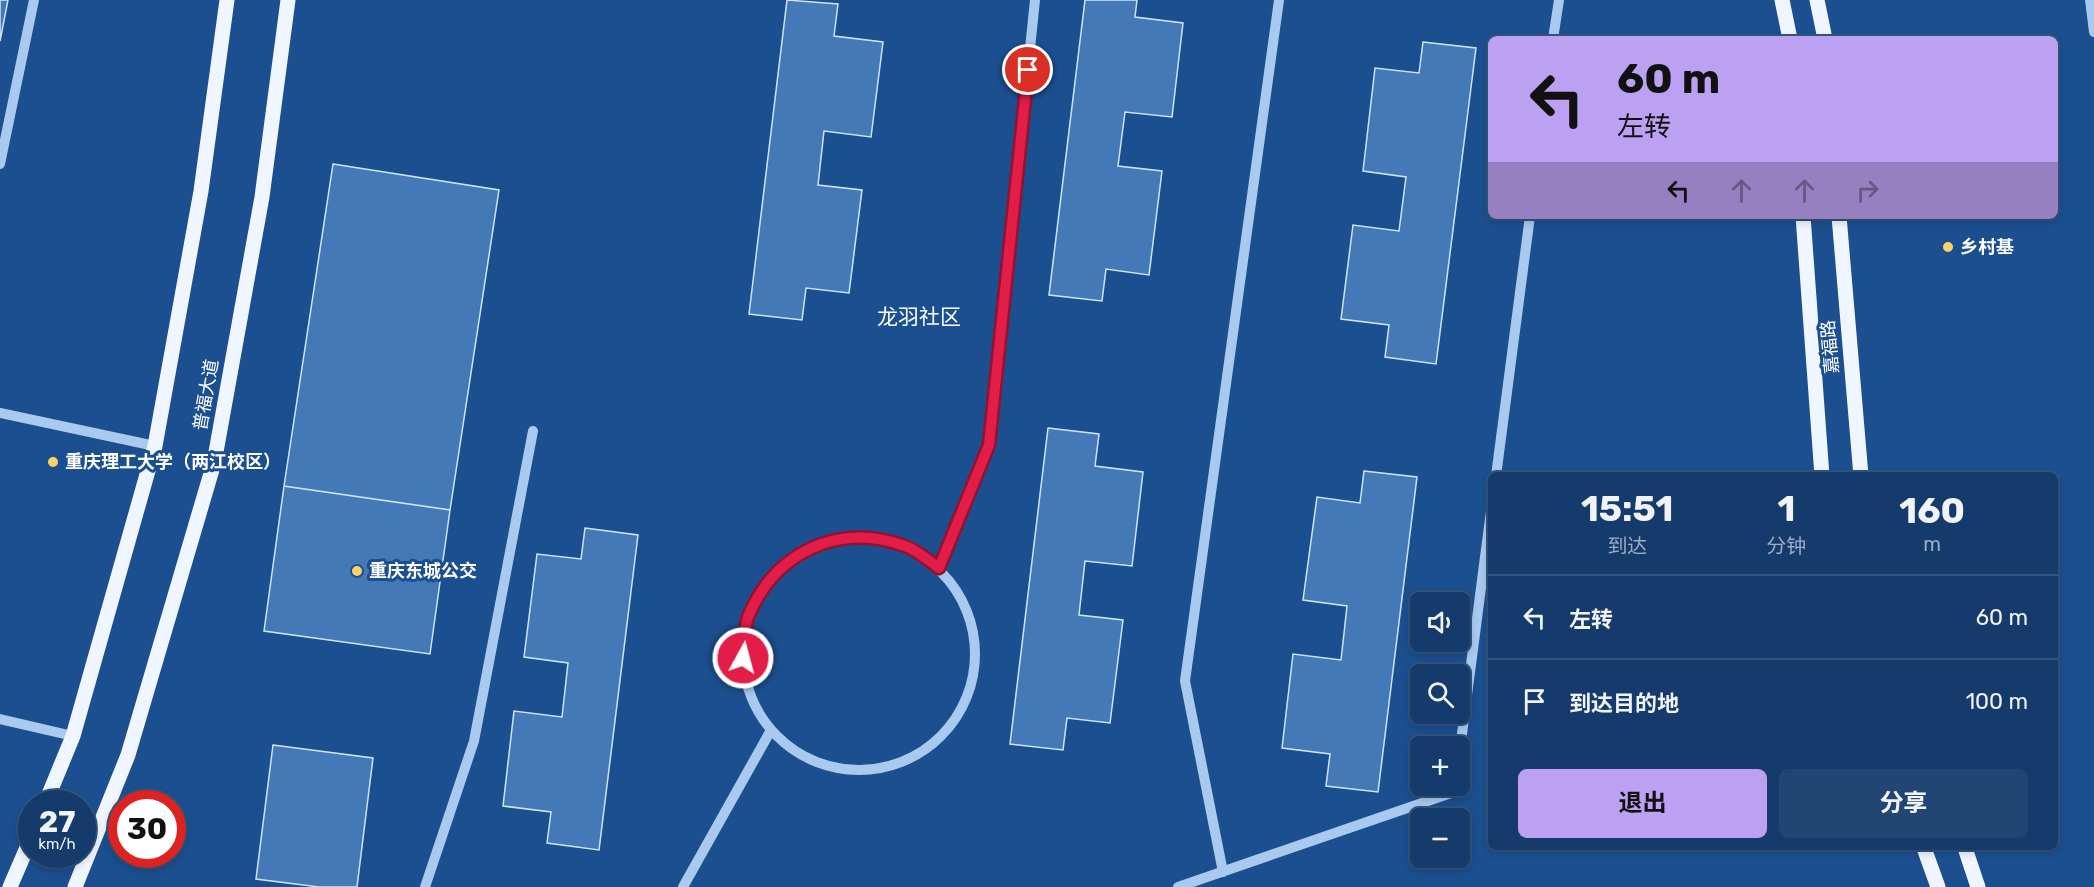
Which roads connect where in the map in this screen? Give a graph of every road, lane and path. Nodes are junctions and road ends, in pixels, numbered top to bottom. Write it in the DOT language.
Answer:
graph roads {
  1 [pos="34,0"];
  2 [pos="227,0"];
  3 [pos="288,0"];
  4 [pos="1035,0"];
  5 [pos="1279,0"];
  6 [pos="1558,0"];
  7 [pos="1782,0"];
  8 [pos="1817,0"];
  9 [pos="2090,0"];
  10 [pos="2094,32"];
  11 [pos="1553,36"];
  12 [pos="1789,36"];
  13 [pos="1824,36"];
  14 [pos="0,164"];
  15 [pos="1530,219"];
  16 [pos="1803,219"];
  17 [pos="1839,219"];
  18 [pos="0,413"];
  19 [pos="533,431"];
  20 [pos="155,446"];
  21 [pos="1497,472"];
  22 [pos="1822,472"];
  23 [pos="1861,472"];
  24 [pos="1488,534"];
  25 [pos="939,568"];
  26 [pos="0,719"];
  27 [pos="771,730"];
  28 [pos="73,736"];
  29 [pos="1462,736"];
  30 [pos="51,790"];
  31 [pos="1442,796"];
  32 [pos="1925,850"];
  33 [pos="1966,850"];
  34 [pos="18,868"];
  35 [pos="1223,872"];
  36 [pos="10,887"];
  37 [pos="75,887"];
  38 [pos="425,887"];
  39 [pos="683,887"];
  40 [pos="1178,887"];
  41 [pos="1938,887"];
  42 [pos="1978,887"];
  1 -- 14 [label="street"];
  2 -- 20 [label="main road"];
  3 -- 37 [label="main road, 普福大道"];
  4 -- 25 [label="street"];
  5 -- 35 [label="street"];
  6 -- 11 [label="street"];
  7 -- 12 [label="main road"];
  8 -- 13 [label="main road"];
  9 -- 10 [label="street"];
  15 -- 21 [label="street"];
  16 -- 22 [label="main road, 嘉福路"];
  17 -- 23 [label="main road, 嘉福路"];
  18 -- 20 [label="street"];
  19 -- 38 [label="street"];
  20 -- 28 [label="main road"];
  24 -- 29 [label="street"];
  25 -- 27 [label="street"];
  25 -- 27 [label="street"];
  26 -- 28 [label="street"];
  27 -- 39 [label="street"];
  28 -- 30 [label="main road"];
  31 -- 35 [label="street"];
  32 -- 41 [label="main road"];
  33 -- 42 [label="main road"];
  34 -- 36 [label="main road"];
  35 -- 40 [label="street"];
}
